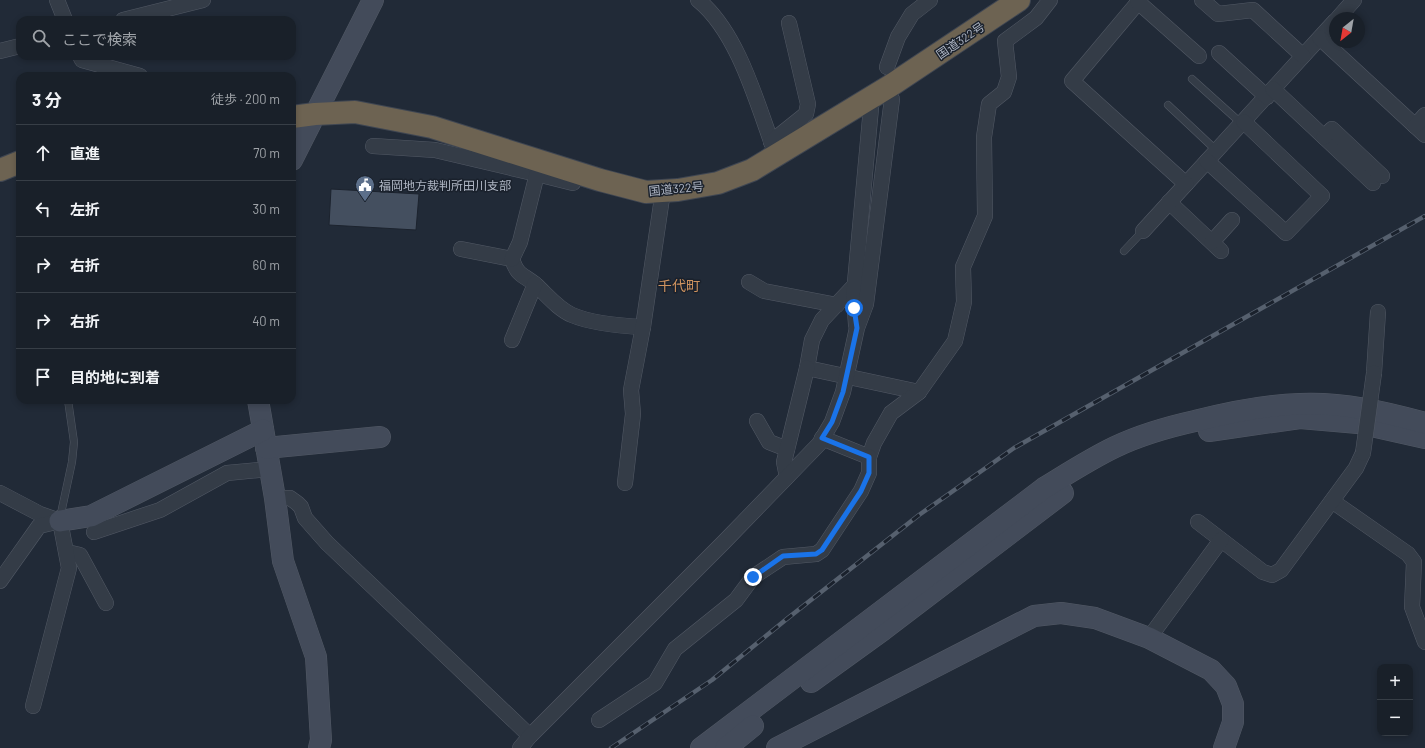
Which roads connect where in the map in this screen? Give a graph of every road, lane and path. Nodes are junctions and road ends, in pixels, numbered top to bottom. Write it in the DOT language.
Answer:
graph roads {
  1 [pos="57,0"];
  2 [pos="203,0"];
  3 [pos="373,0"];
  4 [pos="698,0"];
  5 [pos="930,0"];
  6 [pos="1019,0"];
  7 [pos="1050,0"];
  8 [pos="1202,0"];
  9 [pos="1354,0"];
  10 [pos="1139,1"];
  11 [pos="1343,12"];
  12 [pos="63,16"];
  13 [pos="140,16"];
  14 [pos="789,23"];
  15 [pos="1329,28"];
  16 [pos="1320,38"];
  17 [pos="16,47"];
  18 [pos="0,50"];
  19 [pos="1219,53"];
  20 [pos="1199,56"];
  21 [pos="1303,56"];
  22 [pos="82,60"];
  23 [pos="887,67"];
  24 [pos="126,72"];
  25 [pos="1192,79"];
  26 [pos="1270,93"];
  27 [pos="882,98"];
  28 [pos="1168,105"];
  29 [pos="315,114"];
  30 [pos="296,117"];
  31 [pos="1243,123"];
  32 [pos="1422,125"];
  33 [pos="373,146"];
  34 [pos="774,148"];
  35 [pos="296,152"];
  36 [pos="1212,156"];
  37 [pos="575,172"];
  38 [pos="537,174"];
  39 [pos="1378,180"];
  40 [pos="1186,184"];
  41 [pos="662,191"];
  42 [pos="1169,202"];
  43 [pos="1232,220"];
  44 [pos="1143,231"];
  45 [pos="461,249"];
  46 [pos="1124,251"];
  47 [pos="512,259"];
  48 [pos="749,282"];
  49 [pos="535,284"];
  50 [pos="854,286"];
  51 [pos="836,304"];
  52 [pos="1378,312"];
  53 [pos="642,328"];
  54 [pos="857,328"];
  55 [pos="512,340"];
  56 [pos="807,368"];
  57 [pos="846,376"];
  58 [pos="919,392"];
  59 [pos="69,404"];
  60 [pos="259,404"];
  61 [pos="757,421"];
  62 [pos="1425,423"];
  63 [pos="380,437"];
  64 [pos="822,438"];
  65 [pos="1425,438"];
  66 [pos="265,439"];
  67 [pos="787,449"];
  68 [pos="869,457"];
  69 [pos="269,469"];
  70 [pos="787,477"];
  71 [pos="625,483"];
  72 [pos="0,492"];
  73 [pos="275,498"];
  74 [pos="1332,501"];
  75 [pos="60,521"];
  76 [pos="1198,522"];
  77 [pos="94,532"];
  78 [pos="997,533"];
  79 [pos="1221,540"];
  80 [pos="67,552"];
  81 [pos="0,581"];
  82 [pos="106,603"];
  83 [pos="1149,638"];
  84 [pos="1425,642"];
  85 [pos="33,706"];
  86 [pos="599,720"];
  87 [pos="530,736"];
  88 [pos="714,746"];
  89 [pos="319,748"];
  90 [pos="520,748"];
  91 [pos="778,748"];
  92 [pos="1224,748"];
  1 -- 12 [label="street"];
  2 -- 13 [label="street"];
  3 -- 29 [label="street"];
  4 -- 34 [label="street"];
  5 -- 23 [label="street"];
  6 -- 27 [label="highway, 国道322号"];
  7 -- 58 [label="street"];
  8 -- 21 [label="street"];
  9 -- 11 [label="street"];
  10 -- 20 [label="street"];
  10 -- 40 [label="street"];
  14 -- 34 [label="street"];
  15 -- 16 [label="street"];
  16 -- 21 [label="street"];
  16 -- 32 [label="street"];
  17 -- 18 [label="street"];
  19 -- 26 [label="street"];
  21 -- 26 [label="street"];
  22 -- 24 [label="street"];
  25 -- 31 [label="lane"];
  26 -- 31 [label="street"];
  26 -- 39 [label="street"];
  27 -- 34 [label="highway, 国道322号"];
  27 -- 50 [label="street"];
  27 -- 54 [label="street"];
  28 -- 36 [label="lane"];
  29 -- 30 [label="highway, 国道322号"];
  29 -- 35 [label="street"];
  29 -- 37 [label="highway, 国道322号"];
  31 -- 36 [label="street"];
  31 -- 36 [label="street"];
  33 -- 38 [label="street"];
  34 -- 41 [label="highway, 国道322号"];
  36 -- 40 [label="street"];
  37 -- 38 [label="street"];
  37 -- 41 [label="highway, 国道322号"];
  38 -- 47 [label="street"];
  40 -- 42 [label="street"];
  41 -- 53 [label="street"];
  42 -- 43 [label="street"];
  42 -- 44 [label="street"];
  44 -- 46 [label="lane"];
  45 -- 47 [label="street"];
  47 -- 49 [label="street"];
  48 -- 51 [label="street"];
  49 -- 53 [label="street"];
  49 -- 55 [label="street"];
  50 -- 51 [label="street"];
  50 -- 54 [label="street"];
  51 -- 56 [label="street"];
  52 -- 74 [label="street, bridge"];
  53 -- 71 [label="street"];
  54 -- 57 [label="street"];
  56 -- 57 [label="street"];
  56 -- 67 [label="street"];
  57 -- 58 [label="street"];
  57 -- 64 [label="street"];
  58 -- 68 [label="street"];
  59 -- 75 [label="lane"];
  60 -- 66 [label="street"];
  61 -- 67 [label="street"];
  62 -- 78 [label="street"];
  63 -- 66 [label="street"];
  64 -- 68 [label="street"];
  64 -- 70 [label="street"];
  65 -- 78 [label="street"];
  66 -- 69 [label="street"];
  66 -- 75 [label="street"];
  67 -- 70 [label="street"];
  68 -- 86 [label="street"];
  69 -- 73 [label="street"];
  69 -- 77 [label="street"];
  70 -- 87 [label="street"];
  72 -- 75 [label="street"];
  73 -- 87 [label="street"];
  73 -- 89 [label="street"];
  74 -- 79 [label="street"];
  74 -- 84 [label="street"];
  75 -- 80 [label="street"];
  75 -- 81 [label="street"];
  76 -- 79 [label="street"];
  78 -- 88 [label="street"];
  79 -- 83 [label="street"];
  80 -- 82 [label="street"];
  80 -- 85 [label="street"];
  83 -- 91 [label="street"];
  83 -- 92 [label="street"];
  87 -- 90 [label="street"];
}
